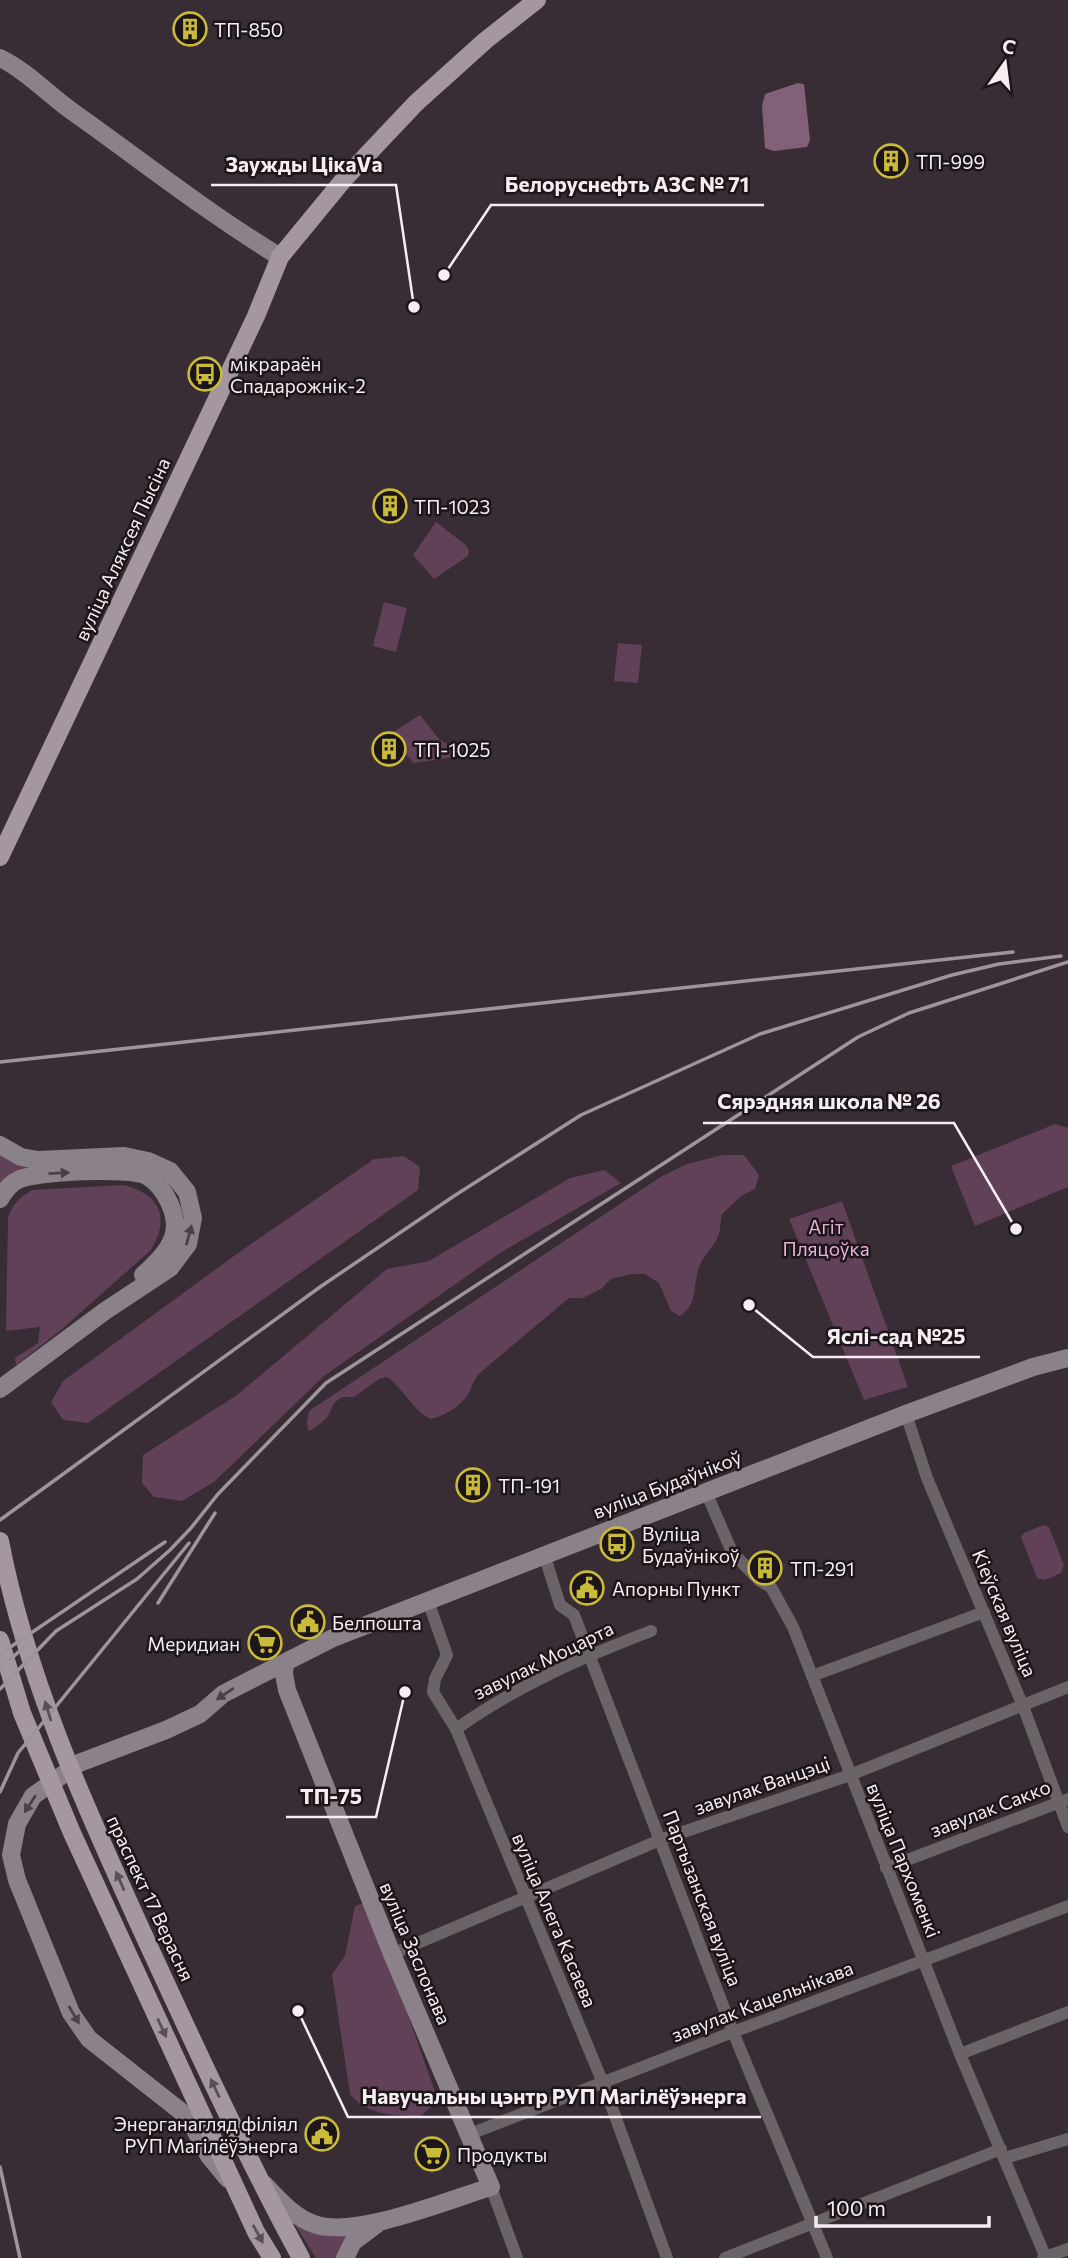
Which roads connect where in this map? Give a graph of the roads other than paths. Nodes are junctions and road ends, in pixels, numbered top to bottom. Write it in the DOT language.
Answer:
graph roads {
  1 [pos="537,0"];
  2 [pos="0,58"];
  3 [pos="280,257"];
  4 [pos="0,857"];
  5 [pos="0,1145"];
  6 [pos="0,1199"];
  7 [pos="105,1311"];
  8 [pos="1068,1358"];
  9 [pos="0,1389"];
  10 [pos="906,1413"];
  11 [pos="706,1492"];
  12 [pos="0,1541"];
  13 [pos="544,1554"];
  14 [pos="429,1601"];
  15 [pos="984,1612"];
  16 [pos="651,1630"];
  17 [pos="0,1640"];
  18 [pos="589,1655"];
  19 [pos="285,1663"];
  20 [pos="812,1676"];
  21 [pos="1068,1687"];
  22 [pos="1023,1706"];
  23 [pos="456,1728"];
  24 [pos="849,1775"];
  25 [pos="1063,1800"];
  26 [pos="1068,1827"];
  27 [pos="660,1840"];
  28 [pos="886,1868"];
  29 [pos="524,1897"];
  30 [pos="1068,1906"];
  31 [pos="392,1954"];
  32 [pos="924,1960"];
  33 [pos="1068,2012"];
  34 [pos="733,2032"];
  35 [pos="960,2054"];
  36 [pos="603,2083"];
  37 [pos="470,2134"];
  38 [pos="1068,2139"];
  39 [pos="1003,2153"];
  40 [pos="256,2175"];
  41 [pos="491,2187"];
  42 [pos="235,2188"];
  43 [pos="380,2222"];
  44 [pos="813,2222"];
  45 [pos="1068,2249"];
  46 [pos="272,2258"];
  47 [pos="301,2258"];
  48 [pos="345,2258"];
  49 [pos="517,2258"];
  50 [pos="667,2258"];
  51 [pos="725,2258"];
  52 [pos="827,2258"];
  53 [pos="1044,2258"];
  1 -- 3 [label="main road, вуліца Аляксея Пысіна"];
  2 -- 3 [label="main road"];
  3 -- 4 [label="main road, вуліца Аляксея Пысіна"];
  7 -- 5 [label="main road, one-way"];
  6 -- 7 [label="main road, one-way"];
  7 -- 9 [label="main road"];
  8 -- 10 [label="main road, вуліца Будаўнікоў"];
  10 -- 11 [label="main road, вуліца Будаўнікоў"];
  10 -- 15 [label="street, Кіеўская вуліца"];
  11 -- 13 [label="main road, вуліца Будаўнікоў"];
  11 -- 20 [label="street, вуліца Пархоменкі"];
  40 -- 12 [label="main road, праспект 17 Верасня, one-way"];
  13 -- 14 [label="main road, вуліца Будаўнікоў"];
  13 -- 18 [label="street, Партызанская вуліца"];
  14 -- 19 [label="main road, вуліца Будаўнікоў"];
  14 -- 23 [label="street, вуліца Алега Касаева"];
  15 -- 20 [label="street"];
  15 -- 22 [label="street, Кіеўская вуліца"];
  16 -- 18 [label="street, завулак Моцарта"];
  17 -- 42 [label="main road, one-way"];
  18 -- 23 [label="street, завулак Моцарта"];
  18 -- 27 [label="street, Партызанская вуліца"];
  19 -- 31 [label="main road, вуліца Заслонава"];
  19 -- 42 [label="main road, вуліца Будаўнікоў, one-way"];
  20 -- 24 [label="street, вуліца Пархоменкі"];
  21 -- 22 [label="street, завулак Ванцэці"];
  22 -- 24 [label="street, завулак Ванцэці"];
  22 -- 25 [label="street, Кіеўская вуліца"];
  23 -- 29 [label="street, вуліца Алега Касаева"];
  24 -- 27 [label="street, завулак Ванцэці"];
  24 -- 28 [label="street, вуліца Пархоменкі"];
  25 -- 26 [label="street, Кіеўская вуліца"];
  25 -- 28 [label="street, завулак Сакко"];
  27 -- 29 [label="street, завулак Ванцэці"];
  27 -- 34 [label="street, Партызанская вуліца"];
  28 -- 32 [label="street, вуліца Пархоменкі"];
  29 -- 31 [label="street, завулак Ванцэці"];
  29 -- 36 [label="street, вуліца Алега Касаева"];
  30 -- 32 [label="street, завулак Кацельнікава"];
  31 -- 37 [label="main road, вуліца Заслонава"];
  32 -- 34 [label="street, завулак Кацельнікава"];
  32 -- 35 [label="street, вуліца Пархоменкі"];
  33 -- 35 [label="street"];
  34 -- 36 [label="street, завулак Кацельнікава"];
  34 -- 44 [label="street, Партызанская вуліца"];
  35 -- 39 [label="street, вуліца Пархоменкі"];
  36 -- 37 [label="street, завулак Кацельнікава"];
  36 -- 50 [label="street, вуліца Алега Касаева"];
  37 -- 41 [label="main road, вуліца Заслонава"];
  38 -- 39 [label="street"];
  39 -- 44 [label="street"];
  39 -- 53 [label="street, вуліца Пархоменкі"];
  40 -- 43 [label="main road"];
  40 -- 47 [label="main road, праспект 17 Верасня"];
  41 -- 43 [label="main road"];
  41 -- 49 [label="street, вуліца Заслонава"];
  42 -- 46 [label="main road, one-way"];
  43 -- 48 [label="main road"];
  44 -- 51 [label="street"];
  44 -- 52 [label="street, Партызанская вуліца"];
  45 -- 53 [label="street"];
}
